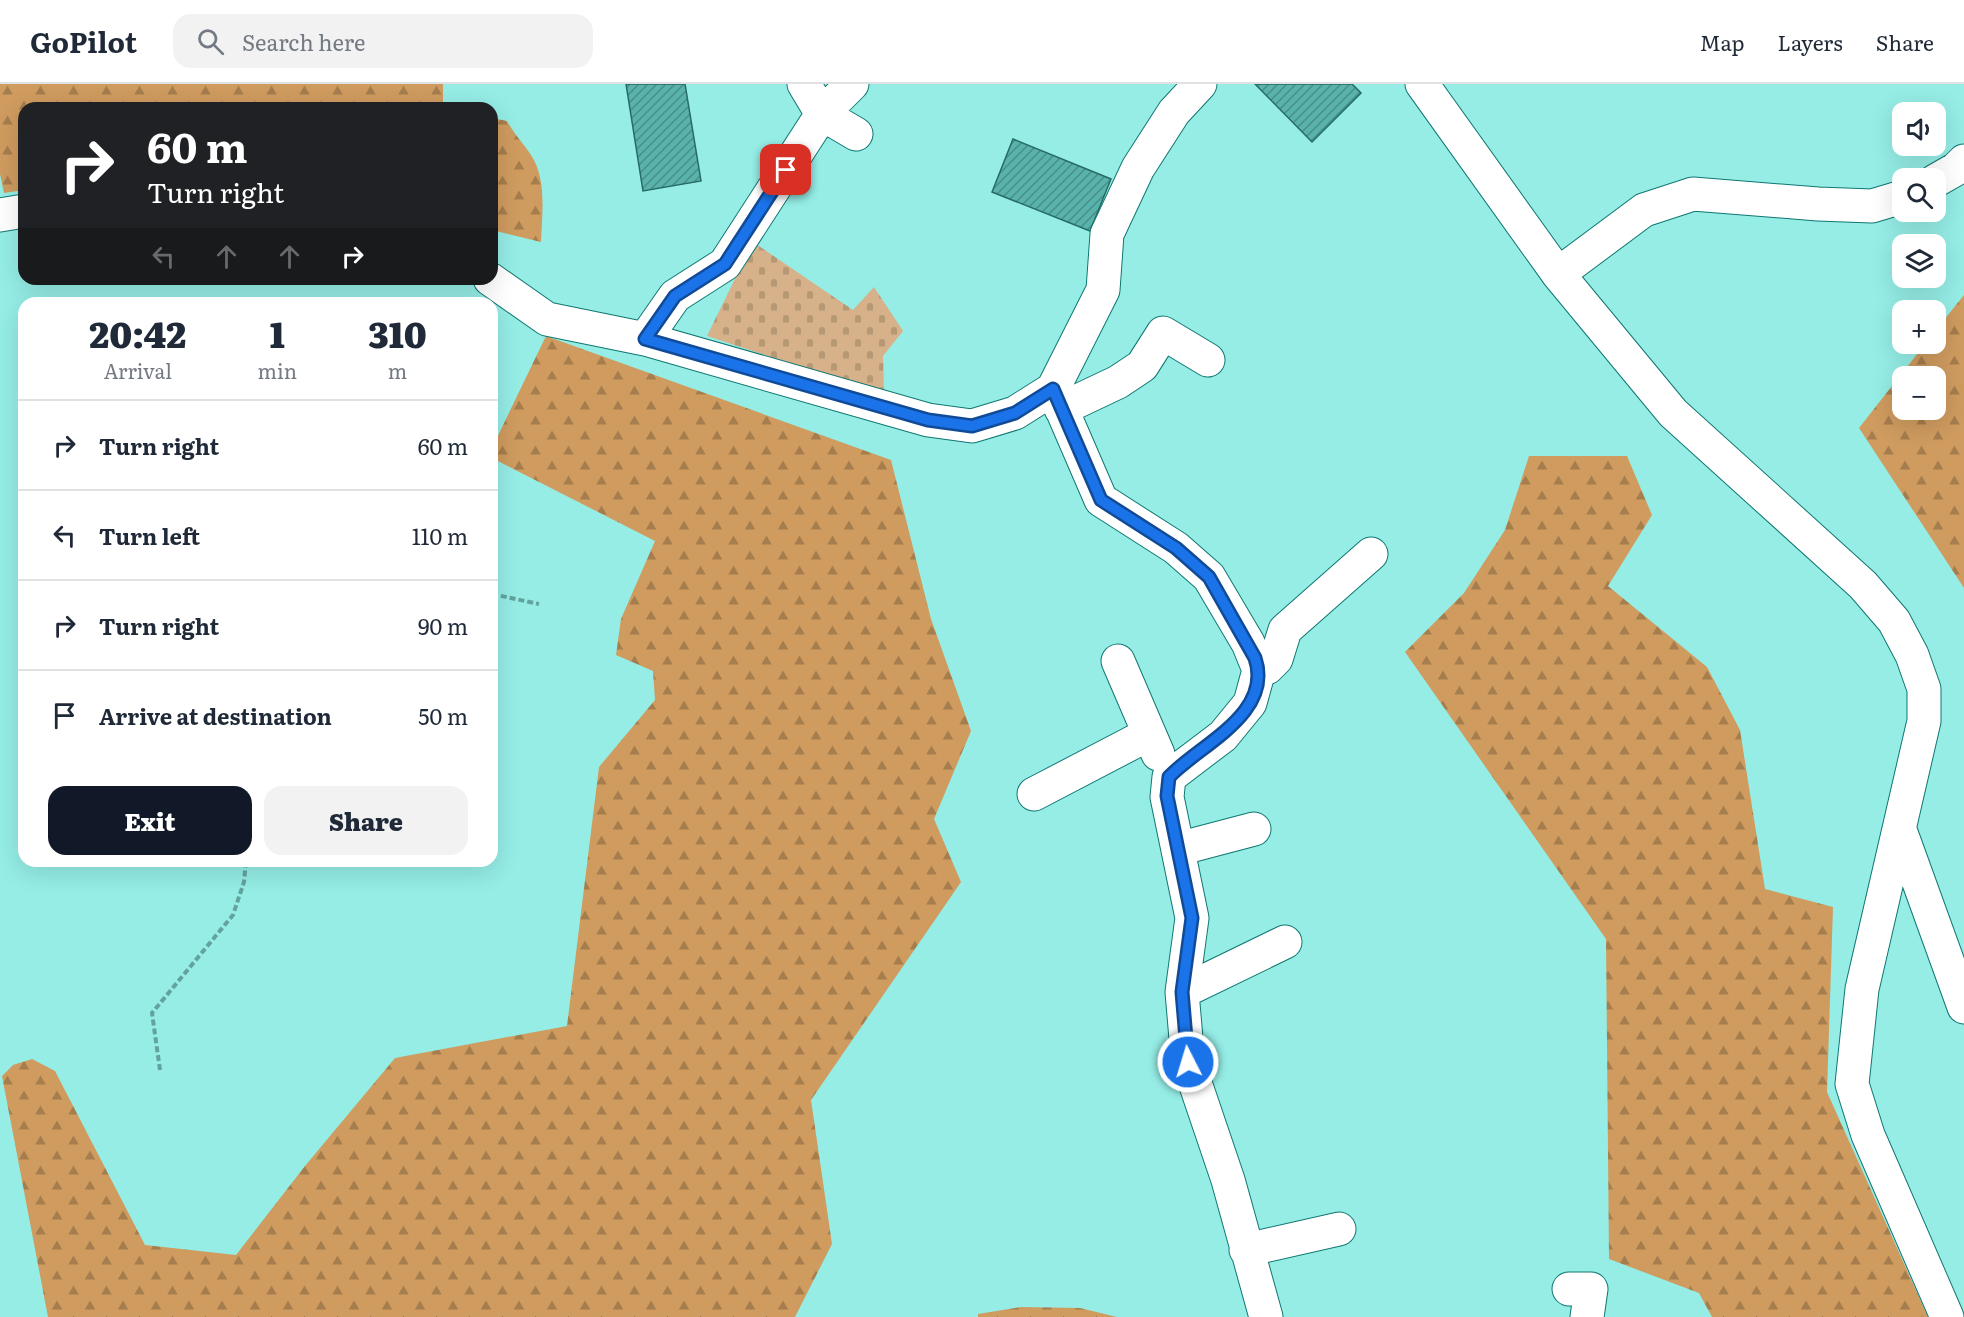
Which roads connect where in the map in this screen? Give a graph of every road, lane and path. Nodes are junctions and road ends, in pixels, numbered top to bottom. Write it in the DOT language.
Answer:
graph roads {
  1 [pos="804,84"];
  2 [pos="852,84"];
  3 [pos="1200,84"];
  4 [pos="1422,84"];
  5 [pos="822,114"];
  6 [pos="856,134"];
  7 [pos="1964,161"];
  8 [pos="1946,175"];
  9 [pos="1892,199"];
  10 [pos="18,213"];
  11 [pos="0,215"];
  12 [pos="1558,274"];
  13 [pos="498,285"];
  14 [pos="645,339"];
  15 [pos="1208,360"];
  16 [pos="1057,399"];
  17 [pos="1371,554"];
  18 [pos="498,595"];
  19 [pos="539,604"];
  20 [pos="1118,661"];
  21 [pos="1259,670"];
  22 [pos="1149,734"];
  23 [pos="1169,777"];
  24 [pos="1034,794"];
  25 [pos="1254,829"];
  26 [pos="1900,830"];
  27 [pos="1178,849"];
  28 [pos="245,867"];
  29 [pos="1285,942"];
  30 [pos="1182,992"];
  31 [pos="1964,1006"];
  32 [pos="160,1070"];
  33 [pos="1339,1229"];
  34 [pos="1246,1250"];
  35 [pos="1569,1289"];
  36 [pos="1266,1317"];
  37 [pos="1587,1317"];
  38 [pos="1947,1317"];
  1 -- 5 [label="street"];
  2 -- 5 [label="street"];
  3 -- 16 [label="street"];
  4 -- 12 [label="street"];
  5 -- 6 [label="street"];
  5 -- 14 [label="street"];
  7 -- 8 [label="street"];
  9 -- 12 [label="street"];
  10 -- 11 [label="street"];
  12 -- 26 [label="street"];
  13 -- 14 [label="street"];
  14 -- 16 [label="street"];
  15 -- 16 [label="street"];
  16 -- 21 [label="street"];
  17 -- 21 [label="street"];
  18 -- 19 [label="path"];
  20 -- 22 [label="street"];
  21 -- 23 [label="street"];
  22 -- 23 [label="street"];
  22 -- 24 [label="street"];
  23 -- 27 [label="street"];
  25 -- 27 [label="street"];
  26 -- 31 [label="street"];
  26 -- 38 [label="street"];
  27 -- 30 [label="street"];
  28 -- 32 [label="path"];
  29 -- 30 [label="street"];
  30 -- 34 [label="street"];
  33 -- 34 [label="street"];
  34 -- 36 [label="street"];
  35 -- 37 [label="street"];
}
